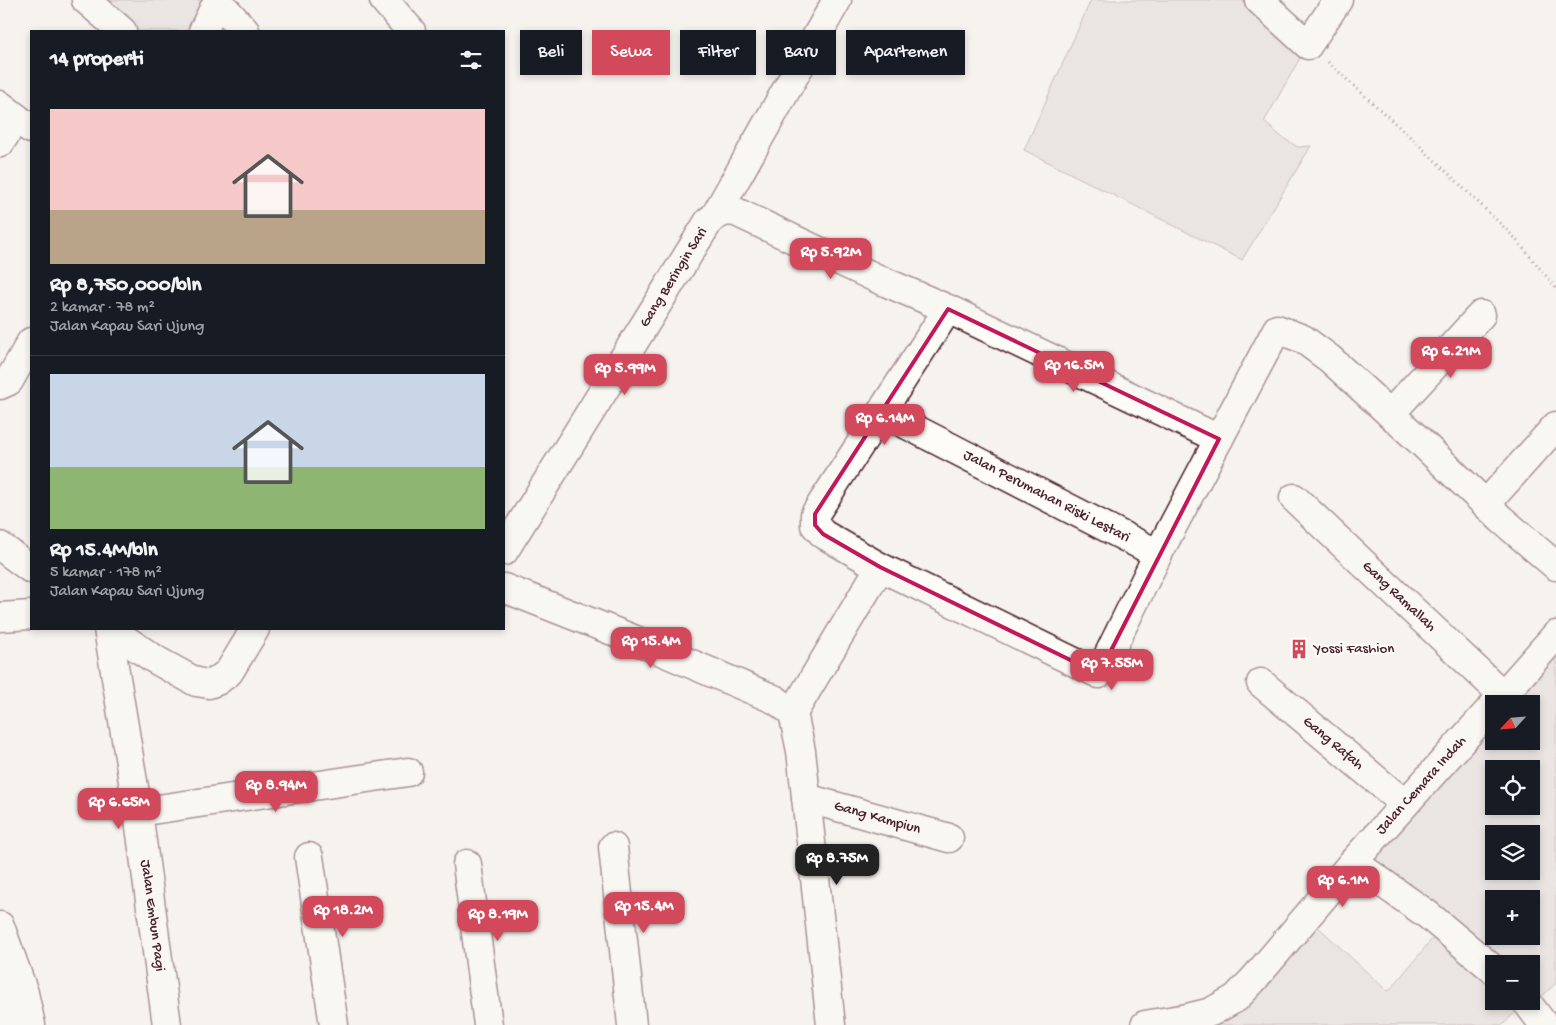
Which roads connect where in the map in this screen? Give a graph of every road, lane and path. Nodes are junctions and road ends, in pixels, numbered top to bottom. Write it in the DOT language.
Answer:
graph roads {
  1 [pos="86,0"];
  2 [pos="218,0"];
  3 [pos="384,0"];
  4 [pos="837,0"];
  5 [pos="1259,0"];
  6 [pos="1338,0"];
  7 [pos="121,30"];
  8 [pos="203,30"];
  9 [pos="244,30"];
  10 [pos="410,30"];
  11 [pos="1308,45"];
  12 [pos="16,117"];
  13 [pos="0,143"];
  14 [pos="715,216"];
  15 [pos="1556,288"];
  16 [pos="948,309"];
  17 [pos="1481,315"];
  18 [pos="30,344"];
  19 [pos="5,383"];
  20 [pos="882,412"];
  21 [pos="1390,414"];
  22 [pos="1556,426"];
  23 [pos="1219,439"];
  24 [pos="1294,498"];
  25 [pos="1486,504"];
  26 [pos="0,546"];
  27 [pos="505,549"];
  28 [pos="1158,554"];
  29 [pos="1556,566"];
  30 [pos="880,567"];
  31 [pos="30,568"];
  32 [pos="505,588"];
  33 [pos="30,615"];
  34 [pos="0,617"];
  35 [pos="109,630"];
  36 [pos="111,630"];
  37 [pos="254,630"];
  38 [pos="1556,635"];
  39 [pos="1260,683"];
  40 [pos="1491,695"];
  41 [pos="1502,695"];
  42 [pos="792,713"];
  43 [pos="1485,714"];
  44 [pos="408,772"];
  45 [pos="806,798"];
  46 [pos="1404,804"];
  47 [pos="138,812"];
  48 [pos="949,838"];
  49 [pos="614,847"];
  50 [pos="309,857"];
  51 [pos="1353,862"];
  52 [pos="467,864"];
  53 [pos="0,926"];
  54 [pos="0,959"];
  55 [pos="1485,962"];
  56 [pos="1533,1010"];
  57 [pos="3,1025"];
  58 [pos="31,1025"];
  59 [pos="167,1025"];
  60 [pos="334,1025"];
  61 [pos="488,1025"];
  62 [pos="632,1025"];
  63 [pos="831,1025"];
  64 [pos="1145,1025"];
  65 [pos="1544,1025"];
  1 -- 7 [label="street"];
  2 -- 8 [label="street"];
  2 -- 9 [label="street"];
  3 -- 10 [label="street"];
  4 -- 14 [label="street, Gang Beringin Sari"];
  5 -- 11 [label="street"];
  6 -- 11 [label="street"];
  11 -- 15 [label="path"];
  12 -- 13 [label="street"];
  14 -- 16 [label="street"];
  14 -- 27 [label="street, Gang Beringin Sari"];
  16 -- 20 [label="street"];
  16 -- 23 [label="street"];
  17 -- 21 [label="street"];
  18 -- 19 [label="street"];
  20 -- 28 [label="street, Jalan Perumahan Riski Lestari"];
  20 -- 30 [label="street"];
  21 -- 23 [label="street"];
  21 -- 25 [label="street"];
  22 -- 25 [label="street"];
  23 -- 28 [label="street"];
  24 -- 40 [label="street, Gang Ramallah"];
  25 -- 29 [label="street"];
  26 -- 31 [label="street"];
  28 -- 30 [label="street"];
  30 -- 42 [label="street"];
  32 -- 42 [label="street"];
  33 -- 34 [label="street"];
  35 -- 47 [label="street, Jalan Embun Pagi"];
  36 -- 37 [label="street"];
  38 -- 41 [label="street, Jalan Cemara Indah"];
  39 -- 46 [label="street, Gang Rafah"];
  42 -- 45 [label="street"];
  43 -- 46 [label="street, Jalan Cemara Indah"];
  44 -- 47 [label="street"];
  45 -- 48 [label="street, Gang Kampiun"];
  45 -- 63 [label="street"];
  46 -- 51 [label="street, Jalan Cemara Indah"];
  47 -- 59 [label="street, Jalan Embun Pagi"];
  49 -- 62 [label="street"];
  50 -- 60 [label="street"];
  51 -- 55 [label="street"];
  51 -- 64 [label="street, Jalan Cemara Indah"];
  52 -- 61 [label="street"];
  53 -- 58 [label="street"];
  54 -- 57 [label="street"];
  56 -- 65 [label="street"];
}
